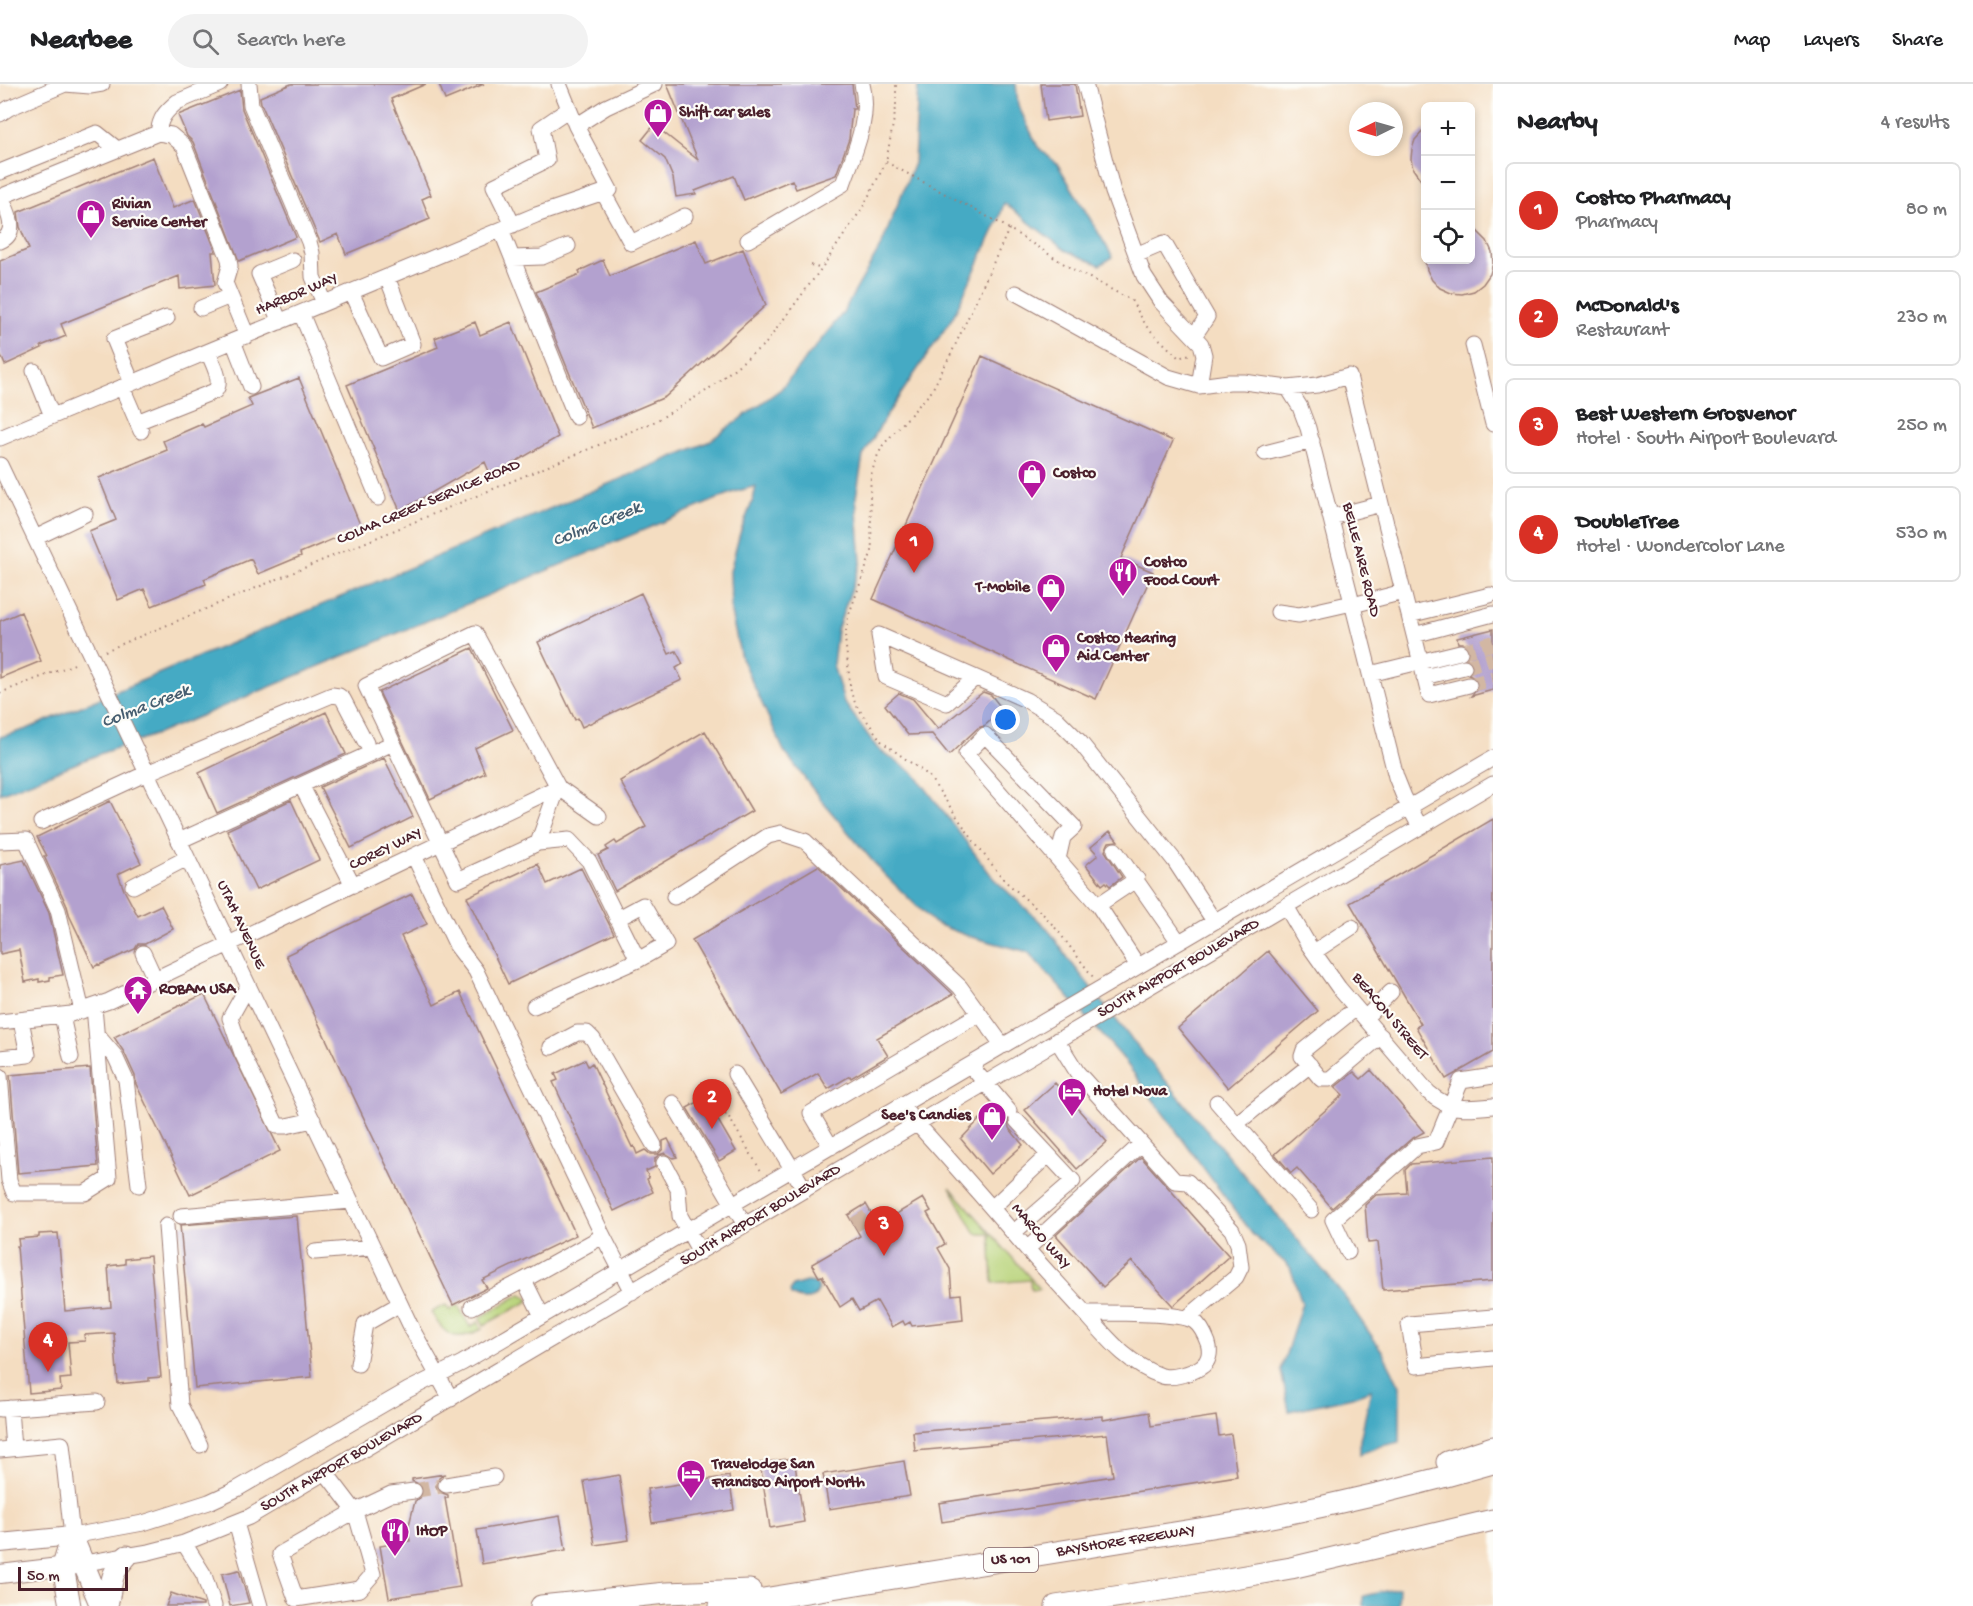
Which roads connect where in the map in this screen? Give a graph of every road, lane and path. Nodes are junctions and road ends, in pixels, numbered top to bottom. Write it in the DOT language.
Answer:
graph roads {
  1 [pos="102,84"];
  2 [pos="220,84"];
  3 [pos="249,84"];
  4 [pos="559,84"];
  5 [pos="655,84"];
  6 [pos="862,84"];
  7 [pos="896,84"];
  8 [pos="1085,84"];
  9 [pos="569,109"];
  10 [pos="0,114"];
  11 [pos="576,126"];
  12 [pos="158,134"];
  13 [pos="117,149"];
  14 [pos="886,162"];
  15 [pos="0,172"];
  16 [pos="607,191"];
  17 [pos="0,197"];
  18 [pos="685,216"];
  19 [pos="507,227"];
  20 [pos="1009,229"];
  21 [pos="748,240"];
  22 [pos="0,241"];
  23 [pos="568,246"];
  24 [pos="1136,255"];
  25 [pos="513,258"];
  26 [pos="293,260"];
  27 [pos="811,265"];
  28 [pos="821,269"];
  29 [pos="387,277"];
  30 [pos="351,292"];
  31 [pos="1016,293"];
  32 [pos="230,296"];
  33 [pos="324,303"];
  34 [pos="201,308"];
  35 [pos="301,313"];
  36 [pos="167,318"];
  37 [pos="280,322"];
  38 [pos="1194,336"];
  39 [pos="240,338"];
  40 [pos="1473,345"];
  41 [pos="208,352"];
  42 [pos="1195,352"];
  43 [pos="34,371"];
  44 [pos="127,385"];
  45 [pos="1199,386"];
  46 [pos="251,387"];
  47 [pos="1288,388"];
  48 [pos="52,416"];
  49 [pos="576,417"];
  50 [pos="1493,424"];
  51 [pos="0,438"];
  52 [pos="1311,441"];
  53 [pos="1264,453"];
  54 [pos="0,465"];
  55 [pos="378,498"];
  56 [pos="1381,504"];
  57 [pos="85,514"];
  58 [pos="1331,517"];
  59 [pos="35,538"];
  60 [pos="1403,592"];
  61 [pos="1490,595"];
  62 [pos="1352,603"];
  63 [pos="1278,612"];
  64 [pos="1493,614"];
  65 [pos="1409,615"];
  66 [pos="1414,635"];
  67 [pos="93,659"];
  68 [pos="1462,659"];
  69 [pos="1423,669"];
  70 [pos="1370,674"];
  71 [pos="975,678"];
  72 [pos="1469,685"];
  73 [pos="0,693"];
  74 [pos="366,743"];
  75 [pos="393,743"];
  76 [pos="1493,758"];
  77 [pos="147,773"];
  78 [pos="1493,784"];
  79 [pos="301,785"];
  80 [pos="558,787"];
  81 [pos="1409,807"];
  82 [pos="599,816"];
  83 [pos="41,822"];
  84 [pos="1420,827"];
  85 [pos="0,841"];
  86 [pos="179,841"];
  87 [pos="441,843"];
  88 [pos="538,843"];
  89 [pos="1115,850"];
  90 [pos="414,856"];
  91 [pos="188,858"];
  92 [pos="1058,859"];
  93 [pos="1137,879"];
  94 [pos="353,885"];
  95 [pos="133,886"];
  96 [pos="674,897"];
  97 [pos="1098,905"];
  98 [pos="1286,906"];
  99 [pos="617,919"];
  100 [pos="1214,921"];
  101 [pos="1352,927"];
  102 [pos="1179,942"];
  103 [pos="229,944"];
  104 [pos="1314,952"];
  105 [pos="143,953"];
  106 [pos="638,960"];
  107 [pos="1138,966"];
  108 [pos="155,979"];
  109 [pos="1095,984"];
  110 [pos="248,986"];
  111 [pos="1391,992"];
  112 [pos="534,1006"];
  113 [pos="88,1009"];
  114 [pos="1361,1013"];
  115 [pos="979,1014"];
  116 [pos="62,1016"];
  117 [pos="21,1020"];
  118 [pos="0,1022"];
  119 [pos="97,1035"];
  120 [pos="1380,1036"];
  121 [pos="1057,1040"];
  122 [pos="1003,1046"];
  123 [pos="551,1047"];
  124 [pos="71,1057"];
  125 [pos="0,1058"];
  126 [pos="970,1065"];
  127 [pos="1310,1065"];
  128 [pos="735,1074"];
  129 [pos="0,1076"];
  130 [pos="1493,1076"];
  131 [pos="985,1083"];
  132 [pos="1217,1102"];
  133 [pos="679,1105"];
  134 [pos="901,1106"];
  135 [pos="1452,1106"];
  136 [pos="1493,1106"];
  137 [pos="313,1120"];
  138 [pos="917,1124"];
  139 [pos="1236,1124"];
  140 [pos="1141,1144"];
  141 [pos="654,1145"];
  142 [pos="831,1147"];
  143 [pos="1048,1155"];
  144 [pos="664,1162"];
  145 [pos="792,1169"];
  146 [pos="762,1174"];
  147 [pos="140,1185"];
  148 [pos="805,1190"];
  149 [pos="351,1201"];
  150 [pos="733,1204"];
  151 [pos="992,1208"];
  152 [pos="1311,1210"];
  153 [pos="182,1216"];
  154 [pos="166,1226"];
  155 [pos="745,1226"];
  156 [pos="688,1231"];
  157 [pos="1013,1233"];
  158 [pos="603,1236"];
  159 [pos="373,1247"];
  160 [pos="1027,1249"];
  161 [pos="315,1252"];
  162 [pos="700,1252"];
  163 [pos="1348,1252"];
  164 [pos="619,1271"];
  165 [pos="524,1280"];
  166 [pos="632,1292"];
  167 [pos="400,1304"];
  168 [pos="472,1307"];
  169 [pos="1085,1313"];
  170 [pos="542,1316"];
  171 [pos="1493,1317"];
  172 [pos="1187,1318"];
  173 [pos="1493,1358"];
  174 [pos="358,1364"];
  175 [pos="438,1375"];
  176 [pos="452,1399"];
  177 [pos="97,1402"];
  178 [pos="5,1409"];
  179 [pos="200,1445"];
  180 [pos="1493,1447"];
  181 [pos="7,1449"];
  182 [pos="1493,1463"];
  183 [pos="326,1473"];
  184 [pos="494,1476"];
  185 [pos="446,1485"];
  186 [pos="414,1491"];
  187 [pos="355,1511"];
  188 [pos="1493,1520"];
  189 [pos="236,1523"];
  190 [pos="1183,1533"];
  191 [pos="72,1536"];
  192 [pos="0,1543"];
  193 [pos="184,1543"];
  194 [pos="127,1556"];
  195 [pos="85,1563"];
  196 [pos="63,1566"];
  197 [pos="0,1574"];
  198 [pos="838,1587"];
  199 [pos="70,1606"];
  200 [pos="101,1606"];
  201 [pos="107,1606"];
  202 [pos="214,1606"];
  203 [pos="260,1606"];
  204 [pos="542,1606"];
  205 [pos="720,1606"];
  206 [pos="1056,1606"];
  1 -- 10 [label="street"];
  2 -- 12 [label="street"];
  3 -- 33 [label="street"];
  4 -- 9 [label="street"];
  5 -- 11 [label="street"];
  6 -- 21 [label="street"];
  7 -- 14 [label="path, COLMA CREEK SERVICE ROAD"];
  8 -- 24 [label="street"];
  9 -- 11 [label="street"];
  9 -- 19 [label="street"];
  11 -- 16 [label="street"];
  12 -- 13 [label="street"];
  12 -- 32 [label="street"];
  13 -- 15 [label="street"];
  13 -- 17 [label="street"];
  14 -- 20 [label="path"];
  14 -- 28 [label="path, COLMA CREEK SERVICE ROAD"];
  16 -- 18 [label="street"];
  16 -- 19 [label="street, HARBOR WAY"];
  17 -- 22 [label="street"];
  19 -- 25 [label="street"];
  19 -- 29 [label="street, HARBOR WAY"];
  20 -- 42 [label="path"];
  20 -- 109 [label="path"];
  23 -- 25 [label="street"];
  24 -- 38 [label="street"];
  24 -- 38 [label="street"];
  25 -- 49 [label="street"];
  26 -- 37 [label="street"];
  27 -- 28 [label="path"];
  28 -- 67 [label="path, COLMA CREEK SERVICE ROAD"];
  29 -- 30 [label="street, HARBOR WAY"];
  29 -- 30 [label="street"];
  30 -- 33 [label="street, HARBOR WAY"];
  31 -- 45 [label="street"];
  32 -- 34 [label="street"];
  32 -- 39 [label="street"];
  33 -- 35 [label="street, HARBOR WAY"];
  35 -- 37 [label="street, HARBOR WAY"];
  35 -- 55 [label="street"];
  36 -- 44 [label="street"];
  37 -- 39 [label="street, HARBOR WAY"];
  38 -- 45 [label="street"];
  39 -- 41 [label="street, HARBOR WAY"];
  39 -- 46 [label="street"];
  40 -- 50 [label="street"];
  41 -- 44 [label="street, HARBOR WAY"];
  41 -- 44 [label="street"];
  43 -- 48 [label="street"];
  44 -- 48 [label="street, HARBOR WAY"];
  45 -- 47 [label="street"];
  47 -- 52 [label="street, BELLE AIRE ROAD"];
  47 -- 56 [label="street"];
  48 -- 51 [label="street, HARBOR WAY"];
  52 -- 53 [label="street"];
  52 -- 58 [label="street, BELLE AIRE ROAD"];
  54 -- 59 [label="street, UTAH AVENUE"];
  56 -- 58 [label="street"];
  56 -- 60 [label="street"];
  57 -- 59 [label="street"];
  58 -- 62 [label="street, BELLE AIRE ROAD"];
  59 -- 67 [label="street, UTAH AVENUE"];
  60 -- 62 [label="street"];
  60 -- 65 [label="street"];
  61 -- 65 [label="street"];
  62 -- 63 [label="street"];
  62 -- 70 [label="street, BELLE AIRE ROAD"];
  64 -- 66 [label="street"];
  65 -- 66 [label="street"];
  66 -- 69 [label="street"];
  67 -- 73 [label="path, COLMA CREEK SERVICE ROAD"];
  67 -- 77 [label="street, UTAH AVENUE"];
  68 -- 69 [label="street"];
  69 -- 70 [label="street"];
  69 -- 72 [label="street"];
  70 -- 81 [label="street, BELLE AIRE ROAD"];
  71 -- 71 [label="street"];
  71 -- 100 [label="street"];
  74 -- 77 [label="street"];
  75 -- 79 [label="street"];
  75 -- 80 [label="street"];
  75 -- 87 [label="street"];
  76 -- 81 [label="street, SOUTH AIRPORT BOULEVARD"];
  77 -- 83 [label="street"];
  77 -- 86 [label="street, UTAH AVENUE"];
  78 -- 84 [label="street, SOUTH AIRPORT BOULEVARD"];
  79 -- 86 [label="street"];
  79 -- 94 [label="street"];
  80 -- 82 [label="street"];
  80 -- 87 [label="street, COREY WAY"];
  80 -- 88 [label="street"];
  81 -- 84 [label="street, BELLE AIRE ROAD"];
  81 -- 100 [label="street, SOUTH AIRPORT BOULEVARD"];
  84 -- 98 [label="street, SOUTH AIRPORT BOULEVARD"];
  85 -- 113 [label="street"];
  86 -- 91 [label="street, UTAH AVENUE"];
  87 -- 88 [label="street"];
  87 -- 90 [label="street, COREY WAY"];
  88 -- 99 [label="street"];
  89 -- 93 [label="street"];
  90 -- 94 [label="street, COREY WAY"];
  90 -- 158 [label="street"];
  91 -- 95 [label="street"];
  91 -- 103 [label="street, UTAH AVENUE"];
  92 -- 92 [label="street"];
  92 -- 97 [label="street"];
  93 -- 97 [label="street"];
  93 -- 102 [label="street"];
  94 -- 103 [label="street, COREY WAY"];
  96 -- 115 [label="street"];
  97 -- 107 [label="street"];
  98 -- 104 [label="street, BEACON STREET"];
  98 -- 121 [label="street, SOUTH AIRPORT BOULEVARD"];
  99 -- 106 [label="street"];
  99 -- 106 [label="street"];
  100 -- 102 [label="street, SOUTH AIRPORT BOULEVARD"];
  101 -- 104 [label="street"];
  102 -- 107 [label="street, SOUTH AIRPORT BOULEVARD"];
  103 -- 108 [label="street, COREY WAY"];
  103 -- 110 [label="street, UTAH AVENUE"];
  104 -- 114 [label="street, BEACON STREET"];
  105 -- 108 [label="street"];
  106 -- 112 [label="street"];
  107 -- 109 [label="street, SOUTH AIRPORT BOULEVARD"];
  108 -- 113 [label="street, COREY WAY"];
  109 -- 122 [label="street, SOUTH AIRPORT BOULEVARD"];
  110 -- 137 [label="street, UTAH AVENUE"];
  110 -- 137 [label="street"];
  111 -- 114 [label="street"];
  113 -- 116 [label="street, COREY WAY"];
  113 -- 119 [label="street"];
  114 -- 120 [label="street, BEACON STREET"];
  114 -- 127 [label="street"];
  115 -- 122 [label="street"];
  115 -- 142 [label="street"];
  116 -- 117 [label="street, COREY WAY"];
  116 -- 124 [label="street"];
  117 -- 118 [label="street, COREY WAY"];
  117 -- 125 [label="street"];
  119 -- 129 [label="street"];
  119 -- 147 [label="street"];
  120 -- 127 [label="street"];
  120 -- 135 [label="street, BEACON STREET"];
  121 -- 131 [label="street, SOUTH AIRPORT BOULEVARD"];
  121 -- 140 [label="street"];
  122 -- 126 [label="street, SOUTH AIRPORT BOULEVARD"];
  123 -- 141 [label="street"];
  126 -- 131 [label="street"];
  126 -- 134 [label="street, SOUTH AIRPORT BOULEVARD"];
  127 -- 139 [label="street"];
  128 -- 145 [label="street"];
  130 -- 135 [label="street"];
  131 -- 138 [label="street, SOUTH AIRPORT BOULEVARD"];
  131 -- 143 [label="street"];
  132 -- 139 [label="street"];
  133 -- 146 [label="path"];
  133 -- 150 [label="street"];
  134 -- 138 [label="street, MARCO WAY"];
  134 -- 142 [label="street, SOUTH AIRPORT BOULEVARD"];
  135 -- 136 [label="street, BEACON STREET"];
  135 -- 163 [label="street"];
  137 -- 149 [label="street, UTAH AVENUE"];
  138 -- 148 [label="street, SOUTH AIRPORT BOULEVARD"];
  138 -- 151 [label="street, MARCO WAY"];
  139 -- 152 [label="street"];
  140 -- 160 [label="street"];
  140 -- 172 [label="street"];
  142 -- 145 [label="street, SOUTH AIRPORT BOULEVARD"];
  143 -- 151 [label="street"];
  143 -- 157 [label="street"];
  144 -- 156 [label="street"];
  145 -- 148 [label="street"];
  145 -- 150 [label="street, SOUTH AIRPORT BOULEVARD"];
  148 -- 155 [label="street, SOUTH AIRPORT BOULEVARD"];
  149 -- 153 [label="street"];
  149 -- 159 [label="street, UTAH AVENUE"];
  150 -- 155 [label="street"];
  150 -- 156 [label="street, SOUTH AIRPORT BOULEVARD"];
  151 -- 157 [label="street, MARCO WAY"];
  154 -- 179 [label="street"];
  155 -- 162 [label="street, SOUTH AIRPORT BOULEVARD"];
  156 -- 162 [label="street"];
  156 -- 164 [label="street, SOUTH AIRPORT BOULEVARD"];
  157 -- 160 [label="street, MARCO WAY"];
  158 -- 164 [label="street"];
  158 -- 165 [label="street"];
  159 -- 161 [label="street"];
  159 -- 167 [label="street, UTAH AVENUE"];
  160 -- 169 [label="street, MARCO WAY"];
  162 -- 166 [label="street, SOUTH AIRPORT BOULEVARD"];
  164 -- 166 [label="street"];
  164 -- 170 [label="street, SOUTH AIRPORT BOULEVARD"];
  165 -- 168 [label="street"];
  165 -- 170 [label="street"];
  166 -- 176 [label="street, SOUTH AIRPORT BOULEVARD"];
  167 -- 174 [label="street"];
  167 -- 175 [label="street, UTAH AVENUE"];
  169 -- 172 [label="street"];
  169 -- 172 [label="street, MARCO WAY"];
  170 -- 175 [label="street, SOUTH AIRPORT BOULEVARD"];
  171 -- 173 [label="street"];
  175 -- 176 [label="street, UTAH AVENUE"];
  175 -- 191 [label="street, SOUTH AIRPORT BOULEVARD"];
  176 -- 183 [label="street, SOUTH AIRPORT BOULEVARD"];
  177 -- 178 [label="street"];
  178 -- 181 [label="street"];
  180 -- 190 [label="highway"];
  181 -- 191 [label="street"];
  182 -- 190 [label="highway, BAYSHORE FREEWAY / US 101"];
  183 -- 187 [label="street"];
  183 -- 189 [label="street, SOUTH AIRPORT BOULEVARD"];
  184 -- 185 [label="street"];
  186 -- 187 [label="street"];
  187 -- 187 [label="street"];
  188 -- 206 [label="highway"];
  189 -- 193 [label="street, SOUTH AIRPORT BOULEVARD"];
  189 -- 203 [label="street"];
  190 -- 198 [label="highway, BAYSHORE FREEWAY / US 101"];
  191 -- 192 [label="main road, SOUTH AIRPORT BOULEVARD"];
  191 -- 195 [label="highway"];
  191 -- 196 [label="highway"];
  193 -- 194 [label="street, SOUTH AIRPORT BOULEVARD"];
  193 -- 202 [label="street"];
  194 -- 195 [label="street, SOUTH AIRPORT BOULEVARD"];
  194 -- 201 [label="highway"];
  195 -- 196 [label="main road, SOUTH AIRPORT BOULEVARD"];
  195 -- 200 [label="highway"];
  196 -- 197 [label="main road, SOUTH AIRPORT BOULEVARD"];
  196 -- 199 [label="highway"];
  198 -- 204 [label="highway"];
  198 -- 205 [label="highway, BAYSHORE FREEWAY / US 101"];
}
